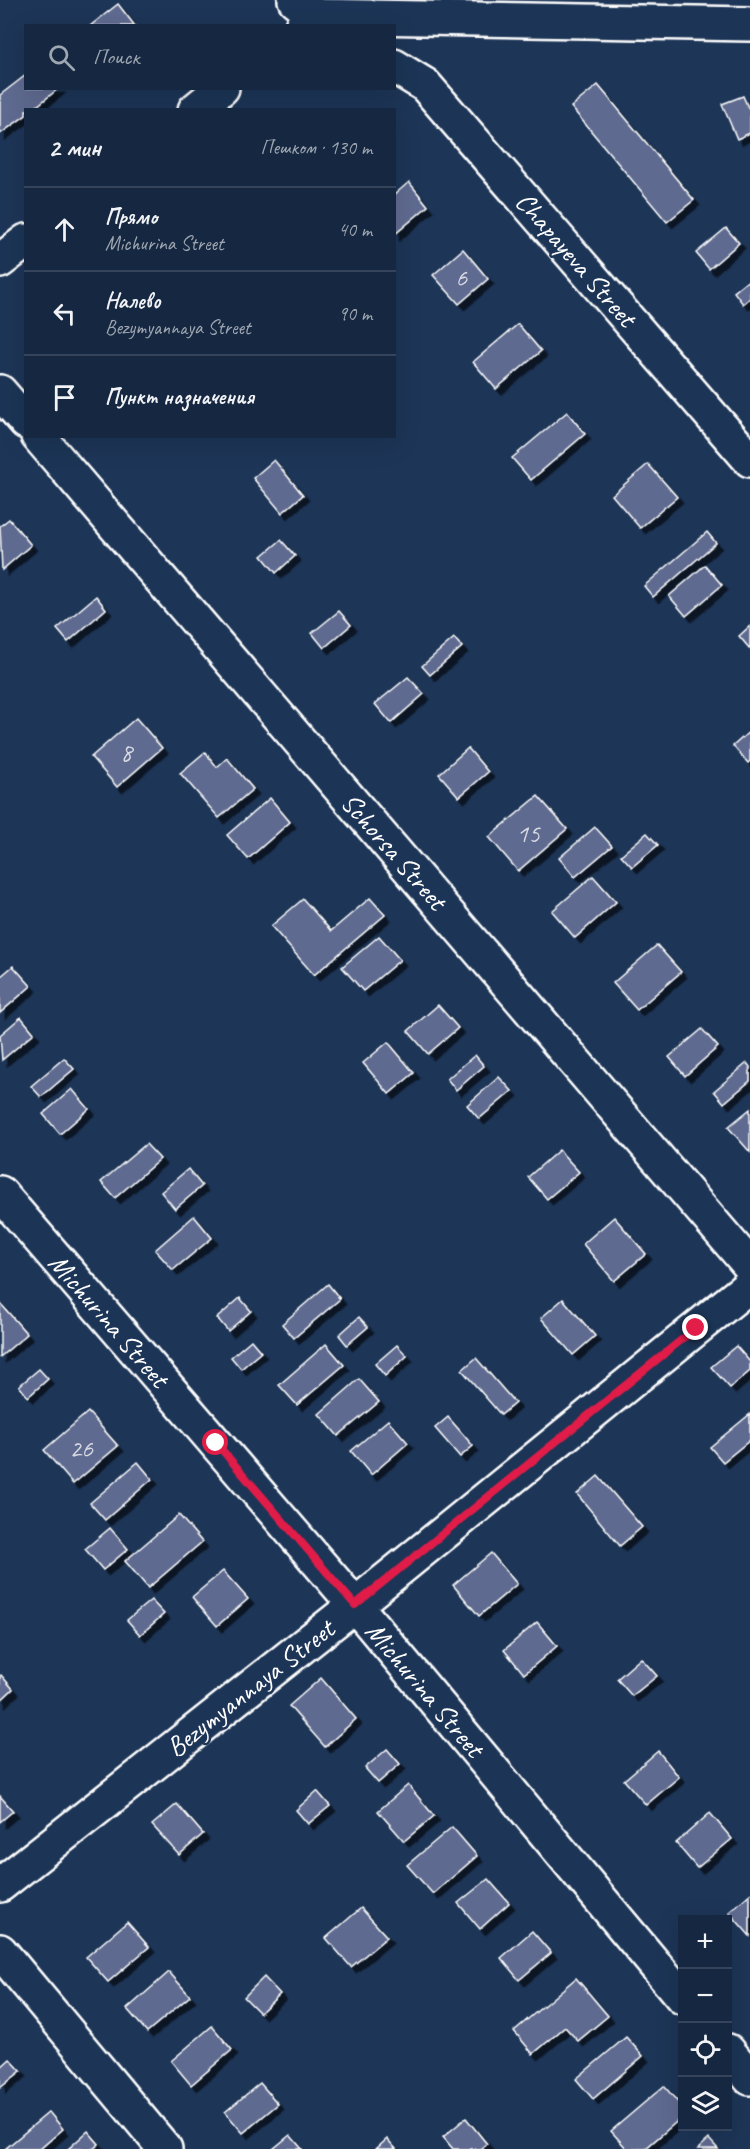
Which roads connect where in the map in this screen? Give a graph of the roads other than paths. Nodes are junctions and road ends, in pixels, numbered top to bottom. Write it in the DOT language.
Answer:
graph roads {
  1 [pos="310,17"];
  2 [pos="750,24"];
  3 [pos="396,67"];
  4 [pos="220,90"];
  5 [pos="197,108"];
  6 [pos="24,243"];
  7 [pos="0,261"];
  8 [pos="0,392"];
  9 [pos="24,420"];
  10 [pos="40,438"];
  11 [pos="750,460"];
  12 [pos="0,1193"];
  13 [pos="750,1266"];
  14 [pos="750,1285"];
  15 [pos="355,1605"];
  16 [pos="0,1885"];
  17 [pos="0,1951"];
  18 [pos="678,1993"];
  19 [pos="732,2056"];
  20 [pos="750,2078"];
  21 [pos="165,2149"];
  1 -- 2 [label="street"];
  3 -- 11 [label="street, Chapayeva Street"];
  4 -- 5 [label="street"];
  6 -- 7 [label="street"];
  8 -- 9 [label="street"];
  10 -- 13 [label="street, Schorsa Street"];
  12 -- 15 [label="street, Michurina Street"];
  14 -- 15 [label="street, Bezymyannaya Street"];
  15 -- 16 [label="street, Bezymyannaya Street"];
  15 -- 18 [label="street, Michurina Street"];
  17 -- 21 [label="street"];
  19 -- 20 [label="street"];
}
